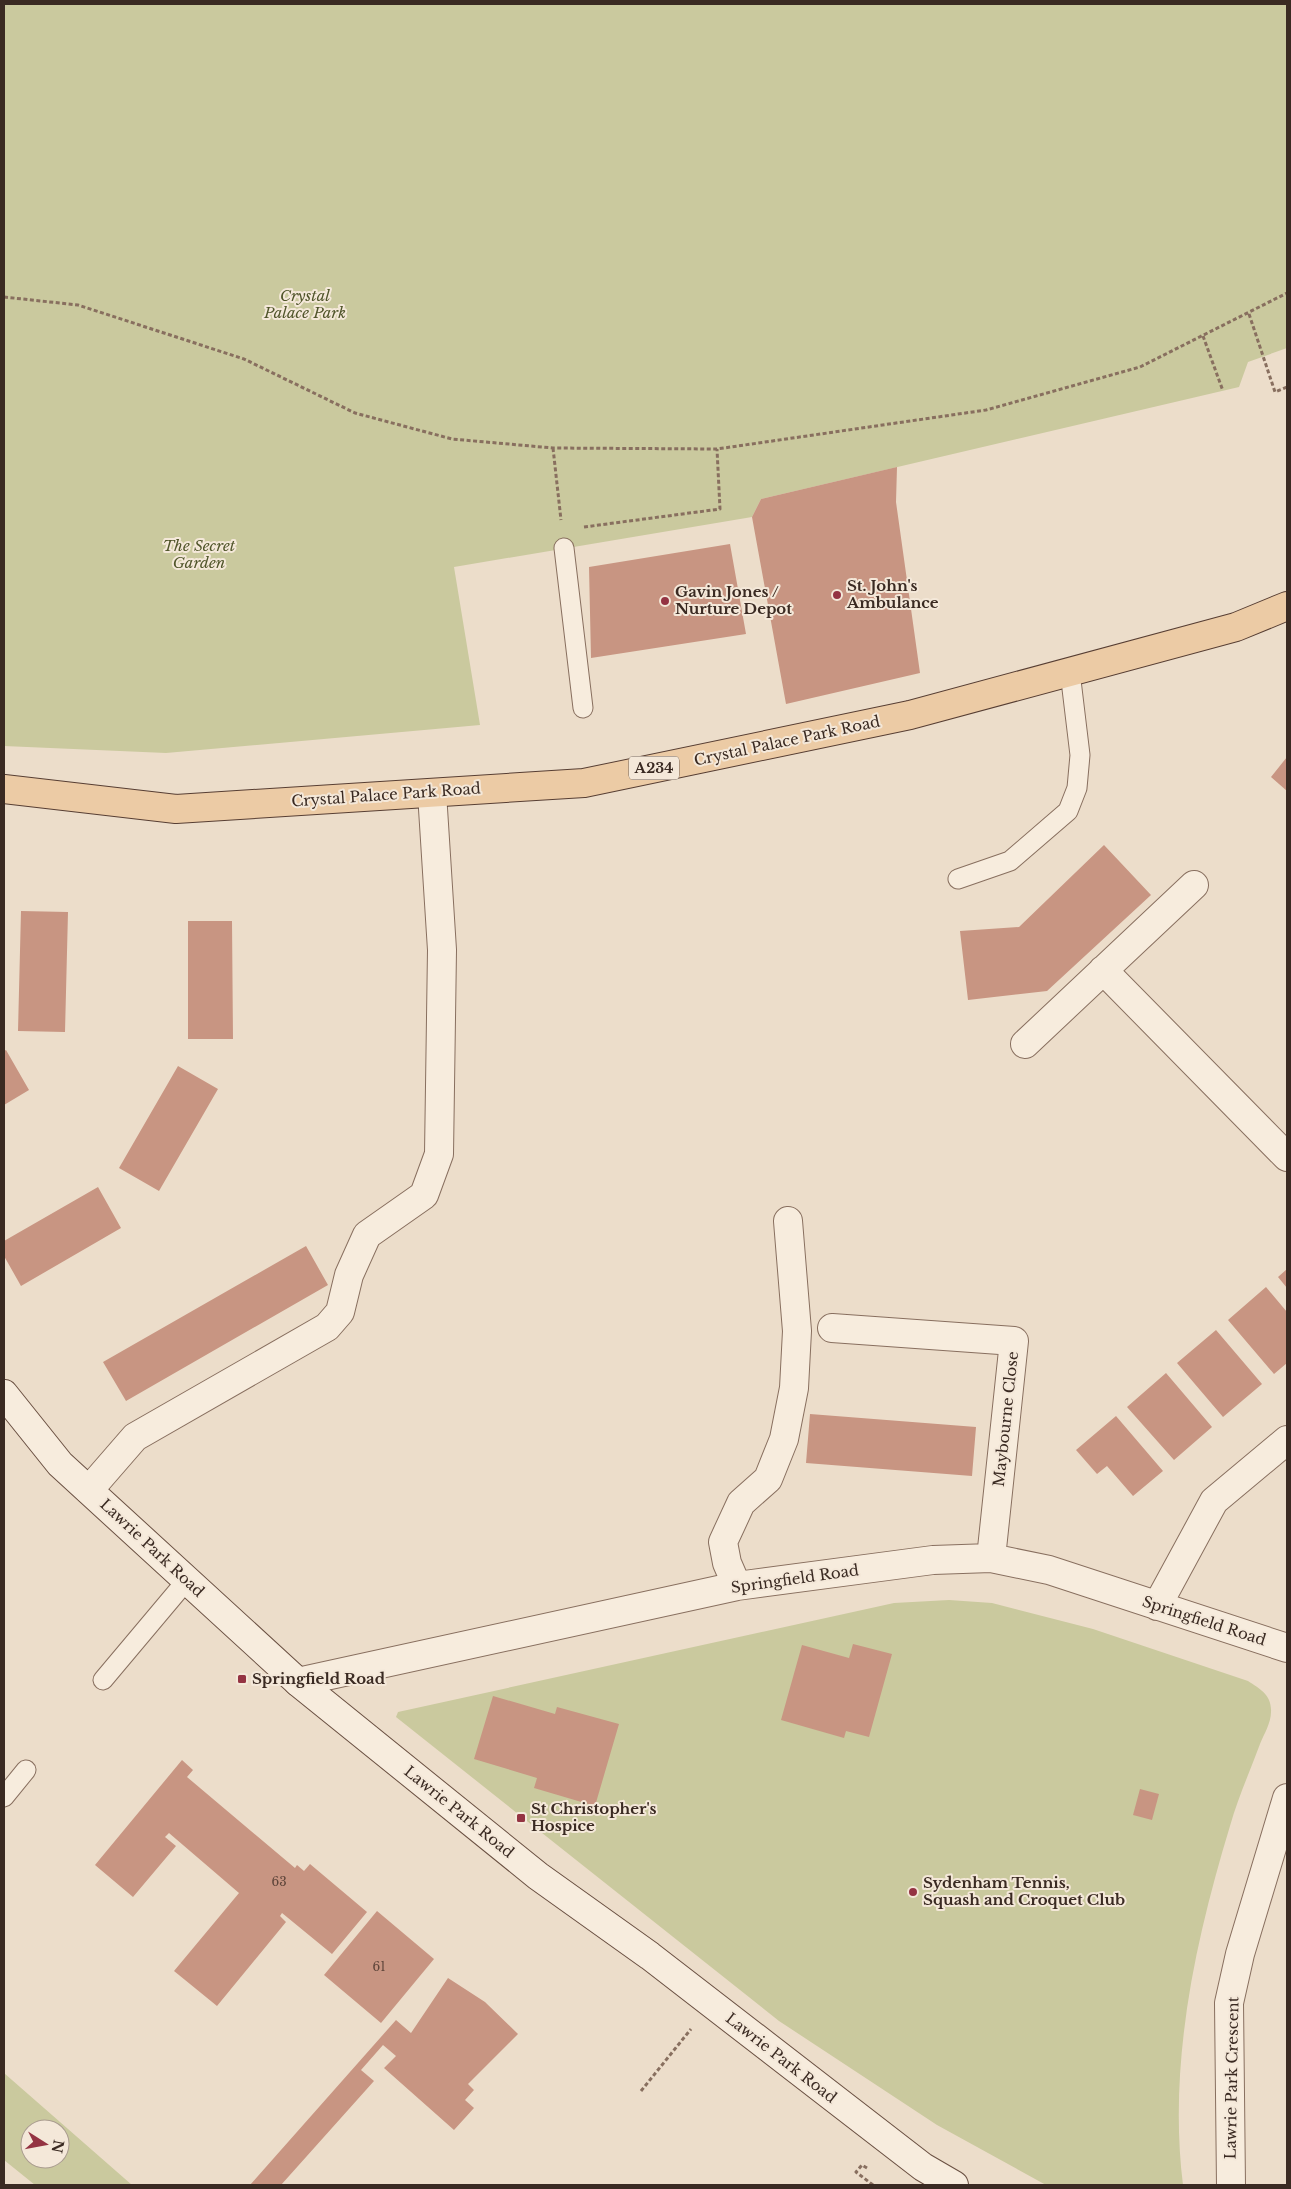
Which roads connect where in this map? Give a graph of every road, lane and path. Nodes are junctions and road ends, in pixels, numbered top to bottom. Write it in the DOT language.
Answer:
graph roads {
  1 [pos="1287,293"];
  2 [pos="4,297"];
  3 [pos="1249,314"];
  4 [pos="1203,336"];
  5 [pos="1287,387"];
  6 [pos="1223,390"];
  7 [pos="553,448"];
  8 [pos="717,449"];
  9 [pos="563,539"];
  10 [pos="1287,606"];
  11 [pos="1070,672"];
  12 [pos="583,708"];
  13 [pos="4,789"];
  14 [pos="432,793"];
  15 [pos="958,879"];
  16 [pos="1194,885"];
  17 [pos="1103,970"];
  18 [pos="1025,1044"];
  19 [pos="1287,1157"];
  20 [pos="788,1221"];
  21 [pos="832,1328"];
  22 [pos="4,1394"];
  23 [pos="1287,1440"];
  24 [pos="89,1490"];
  25 [pos="991,1558"];
  26 [pos="187,1580"];
  27 [pos="737,1586"];
  28 [pos="1157,1606"];
  29 [pos="1287,1648"];
  30 [pos="103,1680"];
  31 [pos="298,1682"];
  32 [pos="26,1770"];
  33 [pos="4,1797"];
  34 [pos="1287,1798"];
  35 [pos="711,2003"];
  36 [pos="642,2091"];
  37 [pos="869,2169"];
  38 [pos="873,2185"];
  39 [pos="954,2185"];
  40 [pos="1231,2185"];
  1 -- 3 [label="path"];
  2 -- 7 [label="path"];
  3 -- 4 [label="path"];
  3 -- 5 [label="path"];
  4 -- 6 [label="path"];
  4 -- 8 [label="path"];
  7 -- 8 [label="path"];
  7 -- 9 [label="path"];
  8 -- 9 [label="path"];
  9 -- 12 [label="lane"];
  10 -- 11 [label="main road, Crystal Palace Park Road / A234"];
  11 -- 14 [label="main road, Crystal Palace Park Road / A234"];
  11 -- 15 [label="lane"];
  13 -- 14 [label="main road, Crystal Palace Park Road / A234"];
  14 -- 24 [label="street"];
  16 -- 17 [label="street"];
  17 -- 18 [label="street"];
  17 -- 19 [label="street"];
  20 -- 27 [label="street"];
  21 -- 25 [label="street, Maybourne Close"];
  22 -- 24 [label="street, Lawrie Park Road"];
  23 -- 28 [label="street"];
  24 -- 26 [label="street, Lawrie Park Road"];
  25 -- 27 [label="street, Springfield Road"];
  25 -- 28 [label="street, Springfield Road"];
  26 -- 30 [label="lane"];
  26 -- 31 [label="street, Lawrie Park Road"];
  27 -- 31 [label="street, Springfield Road"];
  28 -- 29 [label="street, Springfield Road"];
  31 -- 35 [label="street, Lawrie Park Road"];
  32 -- 33 [label="lane"];
  34 -- 40 [label="street, Lawrie Park Crescent"];
  35 -- 36 [label="path"];
  35 -- 39 [label="street, Lawrie Park Road"];
  37 -- 38 [label="path"];
}
